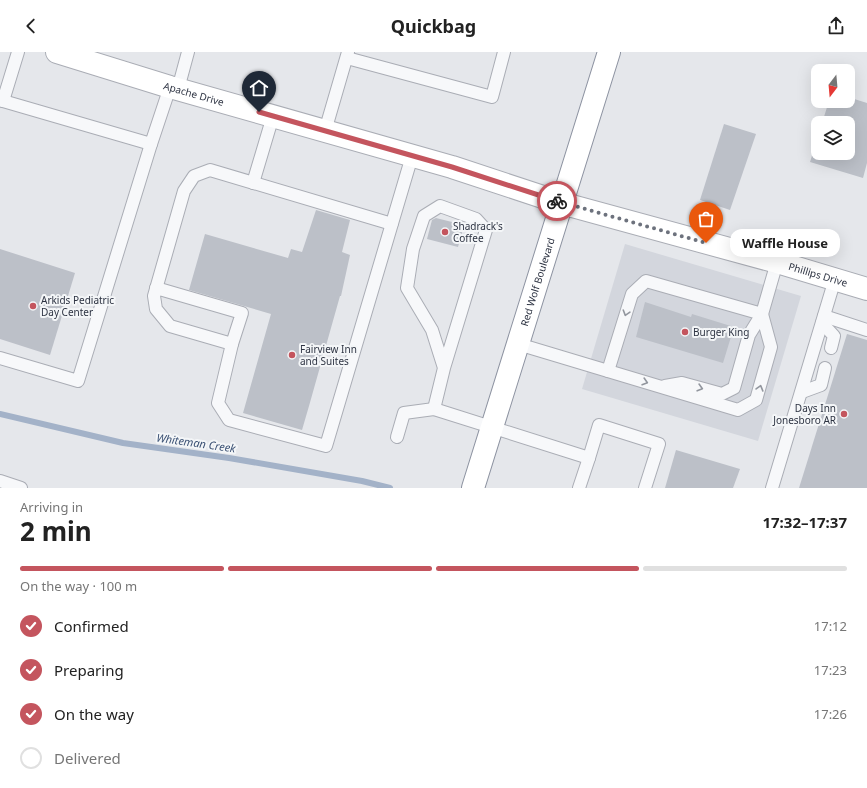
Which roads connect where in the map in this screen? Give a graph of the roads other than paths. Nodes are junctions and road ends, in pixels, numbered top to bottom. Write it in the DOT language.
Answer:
graph roads {
  1 [pos="18,52"];
  2 [pos="57,52"];
  3 [pos="188,52"];
  4 [pos="504,52"];
  5 [pos="609,53"];
  6 [pos="348,55"];
  7 [pos="174,88"];
  8 [pos="1,101"];
  9 [pos="272,116"];
  10 [pos="325,131"];
  11 [pos="151,144"];
  12 [pos="412,156"];
  13 [pos="253,183"];
  14 [pos="561,203"];
  15 [pos="392,224"];
  16 [pos="777,262"];
  17 [pos="835,280"];
  18 [pos="156,288"];
  19 [pos="867,289"];
  20 [pos="762,314"];
  21 [pos="823,320"];
  22 [pos="867,330"];
  23 [pos="232,344"];
  24 [pos="518,344"];
  25 [pos="831,348"];
  26 [pos="0,358"];
  27 [pos="444,368"];
  28 [pos="825,368"];
  29 [pos="608,371"];
  30 [pos="662,387"];
  31 [pos="802,392"];
  32 [pos="434,409"];
  33 [pos="492,428"];
  34 [pos="398,437"];
  35 [pos="589,458"];
  36 [pos="0,481"];
  37 [pos="22,488"];
  38 [pos="473,488"];
  39 [pos="580,488"];
  40 [pos="645,488"];
  41 [pos="772,488"];
  1 -- 8 [label="lane"];
  2 -- 7 [label="main road, Apache Drive"];
  3 -- 7 [label="lane"];
  4 -- 6 [label="lane"];
  5 -- 14 [label="main road, Red Wolf Boulevard"];
  6 -- 10 [label="lane"];
  7 -- 9 [label="main road, Apache Drive"];
  7 -- 11 [label="lane"];
  8 -- 11 [label="lane"];
  9 -- 10 [label="main road, Apache Drive"];
  9 -- 13 [label="lane"];
  10 -- 12 [label="main road, Apache Drive"];
  11 -- 26 [label="lane"];
  12 -- 14 [label="main road, Apache Drive"];
  12 -- 15 [label="lane"];
  13 -- 15 [label="lane"];
  13 -- 18 [label="lane"];
  14 -- 16 [label="main road, Phillips Drive"];
  14 -- 24 [label="main road, Red Wolf Boulevard"];
  15 -- 23 [label="lane"];
  16 -- 17 [label="main road, Phillips Drive"];
  16 -- 20 [label="lane"];
  17 -- 19 [label="main road, Phillips Drive"];
  17 -- 21 [label="lane"];
  18 -- 23 [label="lane"];
  18 -- 23 [label="lane"];
  20 -- 29 [label="lane, one-way"];
  30 -- 20 [label="lane, one-way"];
  30 -- 20 [label="lane, one-way"];
  21 -- 22 [label="lane"];
  21 -- 25 [label="lane"];
  21 -- 31 [label="lane"];
  24 -- 29 [label="lane"];
  24 -- 33 [label="main road, Red Wolf Boulevard"];
  27 -- 27 [label="lane"];
  27 -- 32 [label="lane"];
  28 -- 31 [label="lane"];
  29 -- 30 [label="lane, one-way"];
  31 -- 41 [label="lane"];
  32 -- 33 [label="lane"];
  32 -- 34 [label="lane"];
  33 -- 35 [label="lane"];
  33 -- 38 [label="main road, Red Wolf Boulevard"];
  35 -- 39 [label="lane"];
  35 -- 40 [label="lane"];
  36 -- 37 [label="lane"];
}
